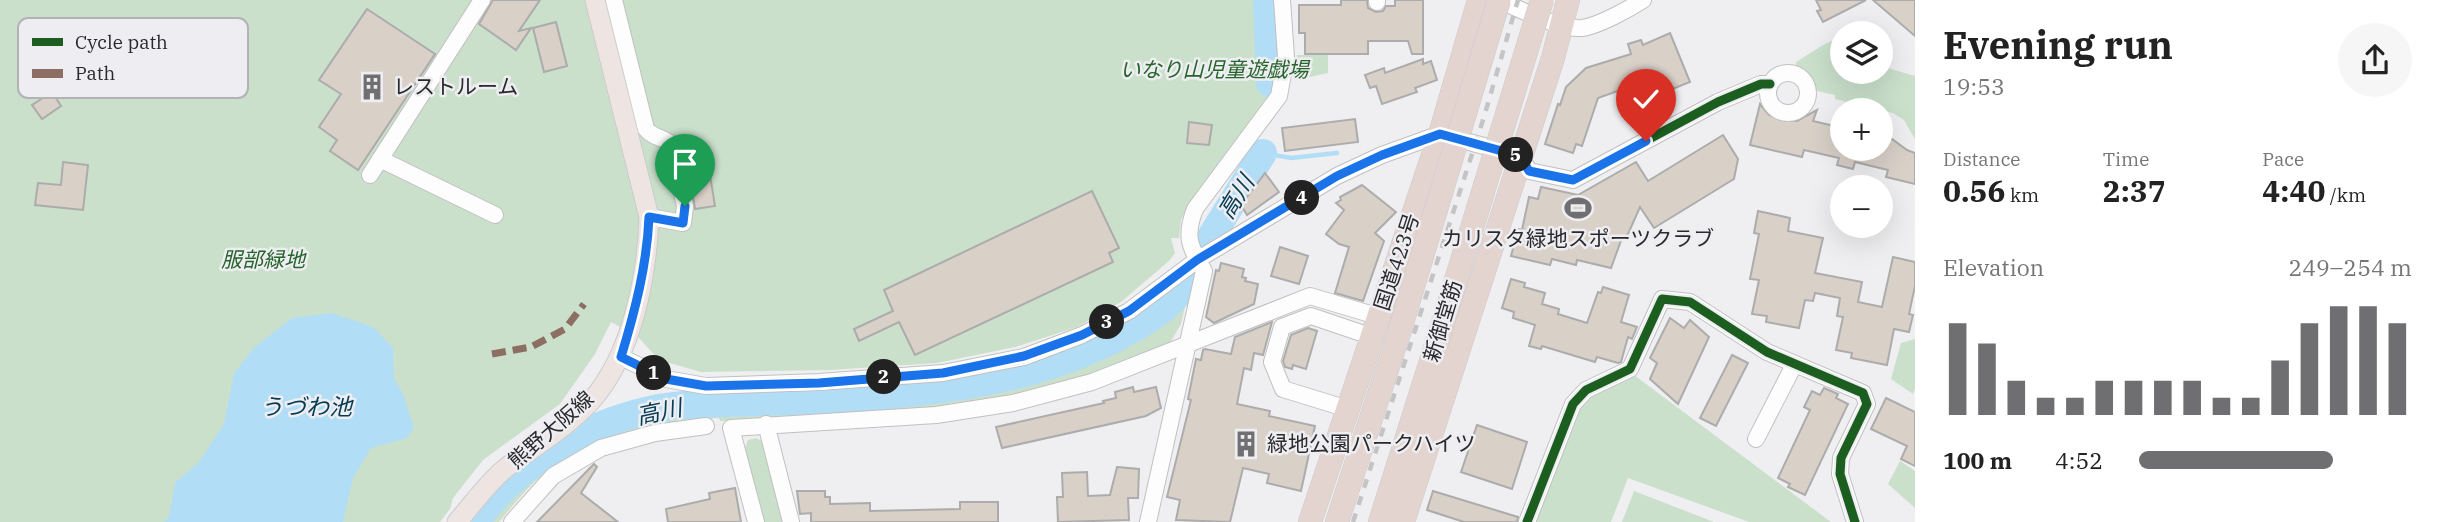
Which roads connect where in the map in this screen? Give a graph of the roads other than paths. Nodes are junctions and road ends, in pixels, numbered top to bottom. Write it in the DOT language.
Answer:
graph roads {
  1 [pos="482,0"];
  2 [pos="595,0"];
  3 [pos="614,0"];
  4 [pos="1282,0"];
  5 [pos="1479,0"];
  6 [pos="1498,0"];
  7 [pos="1542,0"];
  8 [pos="1567,0"];
  9 [pos="1643,0"];
  10 [pos="1562,24"];
  11 [pos="1770,84"];
  12 [pos="1440,134"];
  13 [pos="1520,156"];
  14 [pos="380,159"];
  15 [pos="370,175"];
  16 [pos="495,215"];
  17 [pos="649,217"];
  18 [pos="1197,260"];
  19 [pos="1376,327"];
  20 [pos="1189,342"];
  21 [pos="621,357"];
  22 [pos="1794,365"];
  23 [pos="1348,410"];
  24 [pos="766,424"];
  25 [pos="706,426"];
  26 [pos="1756,439"];
  27 [pos="457,522"];
  28 [pos="512,522"];
  29 [pos="756,522"];
  30 [pos="791,522"];
  31 [pos="1148,522"];
  32 [pos="1310,522"];
  33 [pos="1337,522"];
  34 [pos="1380,522"];
  35 [pos="1403,522"];
  36 [pos="1527,522"];
  37 [pos="1855,522"];
  1 -- 14 [label="street"];
  2 -- 17 [label="main road, 熊野大阪線"];
  3 -- 17 [label="street"];
  4 -- 18 [label="street"];
  5 -- 12 [label="highway, 国道423号"];
  6 -- 10 [label="street"];
  6 -- 33 [label="highway, 新御堂筋, bridge"];
  7 -- 34 [label="highway, 新御堂筋, bridge"];
  8 -- 10 [label="highway"];
  9 -- 10 [label="street"];
  10 -- 13 [label="highway"];
  11 -- 13 [label="street"];
  12 -- 13 [label="street"];
  12 -- 18 [label="street"];
  12 -- 19 [label="highway, 国道423号"];
  13 -- 35 [label="highway"];
  14 -- 15 [label="street"];
  14 -- 16 [label="street"];
  17 -- 21 [label="main road, 熊野大阪線"];
  18 -- 20 [label="street"];
  18 -- 21 [label="street"];
  19 -- 20 [label="street"];
  19 -- 23 [label="highway, 国道423号"];
  19 -- 23 [label="street"];
  20 -- 24 [label="street"];
  20 -- 31 [label="street"];
  21 -- 27 [label="main road, 熊野大阪線"];
  22 -- 26 [label="street"];
  22 -- 36 [label="street"];
  22 -- 37 [label="street"];
  23 -- 32 [label="highway, 国道423号"];
  24 -- 29 [label="street"];
  24 -- 30 [label="street"];
  25 -- 28 [label="street"];
}
